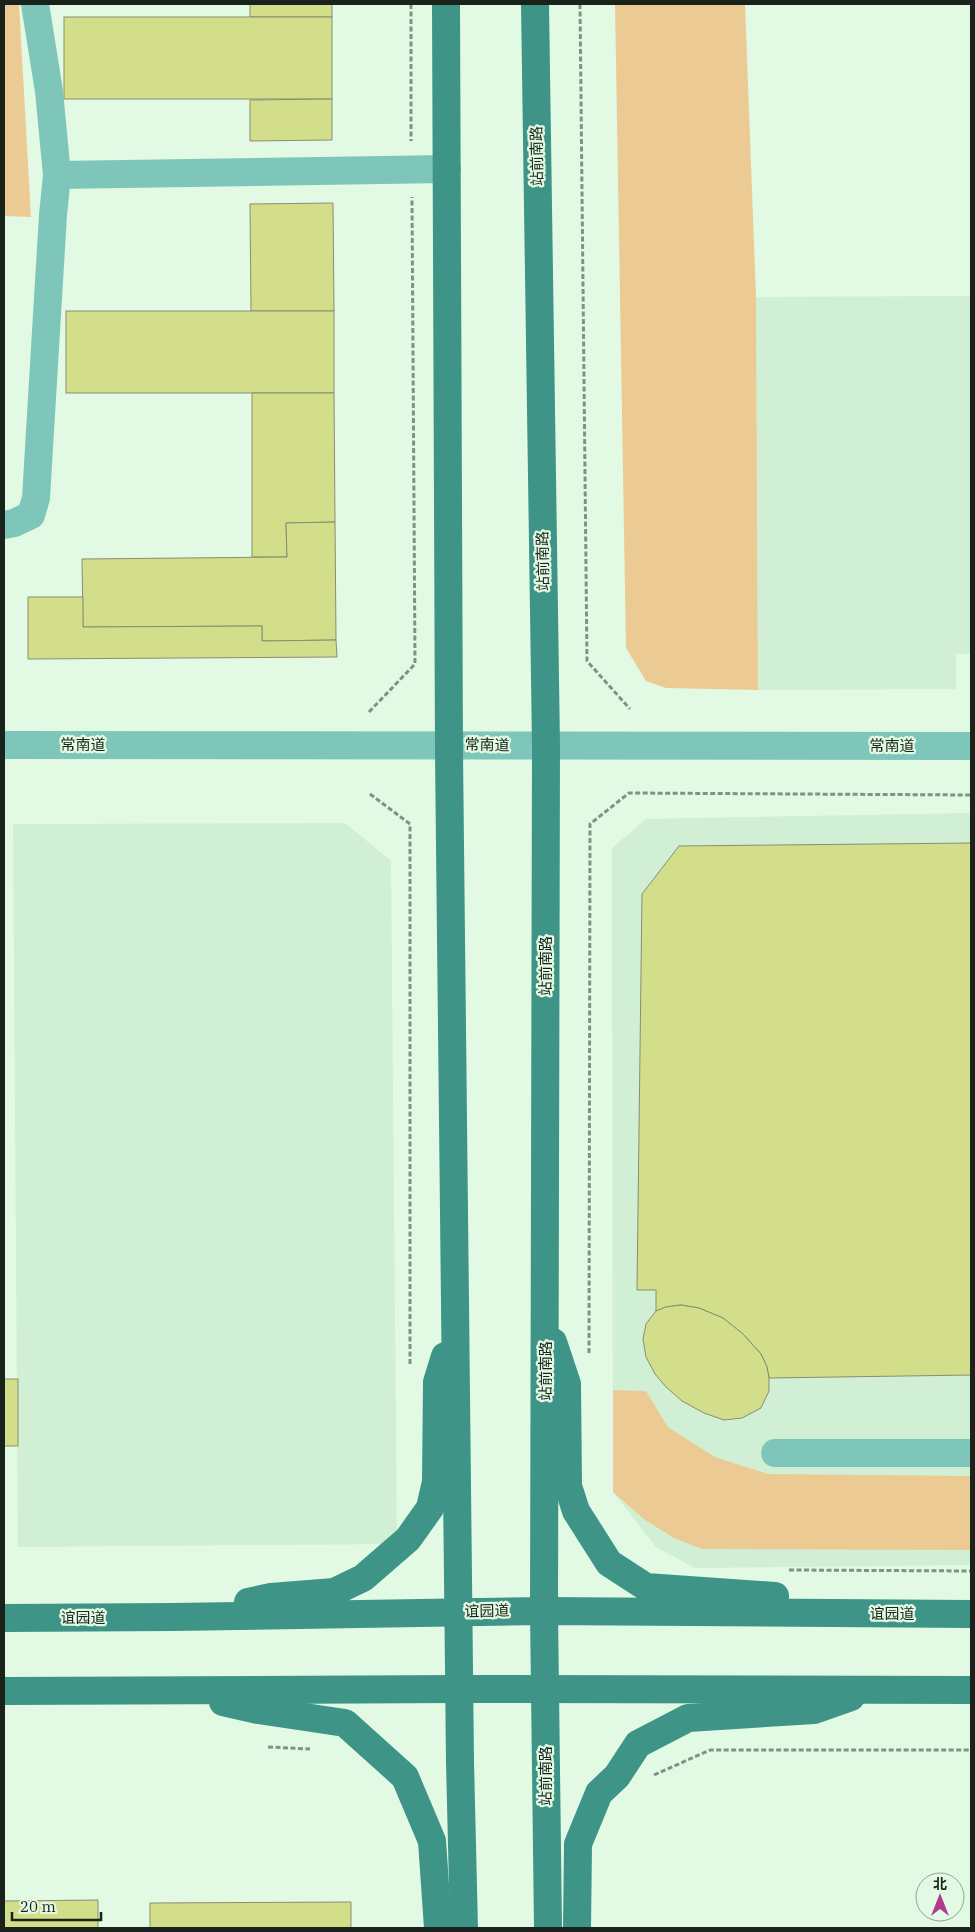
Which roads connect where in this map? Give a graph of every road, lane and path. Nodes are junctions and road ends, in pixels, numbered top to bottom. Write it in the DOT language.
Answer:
graph roads {
  1 [pos="35,4"];
  2 [pos="411,4"];
  3 [pos="446,4"];
  4 [pos="535,4"];
  5 [pos="580,4"];
  6 [pos="447,169"];
  7 [pos="412,170"];
  8 [pos="57,175"];
  9 [pos="4,524"];
  10 [pos="630,709"];
  11 [pos="369,712"];
  12 [pos="4,745"];
  13 [pos="449,745"];
  14 [pos="546,746"];
  15 [pos="971,746"];
  16 [pos="370,794"];
  17 [pos="971,795"];
  18 [pos="456,1319"];
  19 [pos="546,1319"];
  20 [pos="589,1358"];
  21 [pos="410,1367"];
  22 [pos="775,1453"];
  23 [pos="971,1453"];
  24 [pos="782,1570"];
  25 [pos="971,1571"];
  26 [pos="544,1610"];
  27 [pos="459,1612"];
  28 [pos="874,1614"];
  29 [pos="971,1614"];
  30 [pos="173,1617"];
  31 [pos="4,1618"];
  32 [pos="460,1689"];
  33 [pos="546,1690"];
  34 [pos="871,1690"];
  35 [pos="971,1690"];
  36 [pos="4,1691"];
  37 [pos="173,1691"];
  38 [pos="268,1747"];
  39 [pos="316,1750"];
  40 [pos="971,1750"];
  41 [pos="650,1777"];
  42 [pos="438,1928"];
  43 [pos="464,1928"];
  44 [pos="548,1928"];
  45 [pos="577,1928"];
  1 -- 8 [label="street"];
  2 -- 7 [label="path"];
  3 -- 6 [label="main road"];
  4 -- 14 [label="main road, 站前南路"];
  5 -- 10 [label="path"];
  6 -- 7 [label="street"];
  6 -- 13 [label="main road"];
  7 -- 8 [label="street"];
  7 -- 11 [label="path"];
  8 -- 9 [label="street"];
  12 -- 13 [label="street, 常南道"];
  13 -- 14 [label="street, 常南道"];
  13 -- 18 [label="main road"];
  14 -- 15 [label="street, 常南道"];
  14 -- 19 [label="main road, 站前南路"];
  16 -- 21 [label="path"];
  17 -- 20 [label="path"];
  18 -- 27 [label="main road"];
  18 -- 30 [label="main road"];
  19 -- 26 [label="main road, 站前南路"];
  19 -- 28 [label="main road"];
  22 -- 23 [label="street"];
  24 -- 25 [label="path"];
  26 -- 27 [label="main road, 谊园道"];
  26 -- 28 [label="main road, 谊园道"];
  26 -- 33 [label="main road, 站前南路"];
  27 -- 30 [label="main road, 谊园道"];
  27 -- 32 [label="main road"];
  28 -- 29 [label="main road, 谊园道"];
  30 -- 31 [label="main road, 谊园道"];
  32 -- 33 [label="main road"];
  32 -- 37 [label="main road"];
  32 -- 43 [label="main road"];
  33 -- 34 [label="main road"];
  33 -- 44 [label="main road, 站前南路"];
  34 -- 35 [label="main road"];
  34 -- 45 [label="main road"];
  36 -- 37 [label="main road"];
  37 -- 42 [label="main road"];
  38 -- 39 [label="path"];
  40 -- 41 [label="path"];
}
